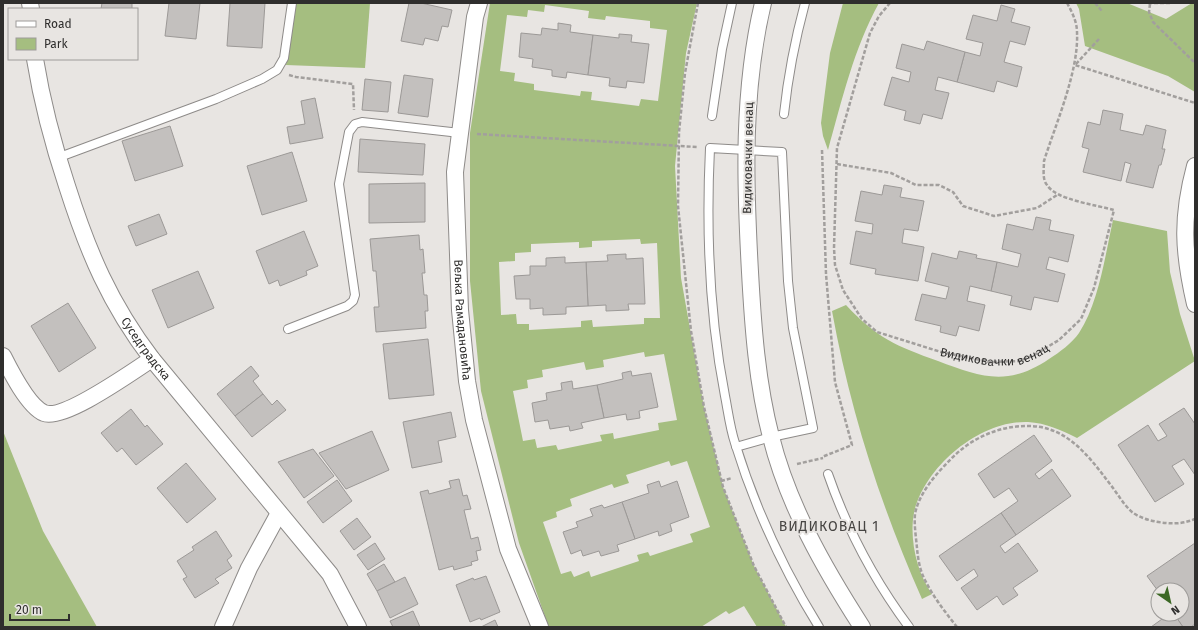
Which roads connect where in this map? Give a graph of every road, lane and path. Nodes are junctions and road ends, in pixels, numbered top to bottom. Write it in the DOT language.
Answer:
graph roads {
  1 [pos="292,3"];
  2 [pos="479,3"];
  3 [pos="732,3"];
  4 [pos="763,3"];
  5 [pos="805,3"];
  6 [pos="889,3"];
  7 [pos="1067,3"];
  8 [pos="1095,3"];
  9 [pos="1149,3"];
  10 [pos="1171,3"];
  11 [pos="1102,11"];
  12 [pos="1099,39"];
  13 [pos="35,60"];
  14 [pos="1195,63"];
  15 [pos="1075,65"];
  16 [pos="277,70"];
  17 [pos="1195,103"];
  18 [pos="784,114"];
  19 [pos="712,116"];
  20 [pos="355,124"];
  21 [pos="460,133"];
  22 [pos="710,148"];
  23 [pos="822,150"];
  24 [pos="746,151"];
  25 [pos="57,158"];
  26 [pos="837,164"];
  27 [pos="1195,166"];
  28 [pos="1057,195"];
  29 [pos="1195,304"];
  30 [pos="288,329"];
  31 [pos="3,356"];
  32 [pos="152,359"];
  33 [pos="771,437"];
  34 [pos="736,447"];
  35 [pos="822,457"];
  36 [pos="781,468"];
  37 [pos="828,474"];
  38 [pos="279,513"];
  39 [pos="1195,518"];
  40 [pos="223,627"];
  41 [pos="358,627"];
  42 [pos="540,627"];
  43 [pos="819,627"];
  44 [pos="862,627"];
  45 [pos="909,627"];
  46 [pos="957,627"];
  1 -- 16 [label="lane"];
  2 -- 21 [label="street, Вељка Рамадановића"];
  3 -- 19 [label="lane"];
  4 -- 24 [label="street, Видиковачки венац"];
  5 -- 18 [label="lane"];
  6 -- 26 [label="path, Видиковачки венац"];
  7 -- 15 [label="path"];
  8 -- 11 [label="path"];
  9 -- 10 [label="path"];
  9 -- 14 [label="path"];
  12 -- 15 [label="path"];
  13 -- 25 [label="street, Суседградска"];
  15 -- 17 [label="path"];
  15 -- 28 [label="path"];
  16 -- 20 [label="path"];
  16 -- 25 [label="lane"];
  20 -- 21 [label="lane"];
  20 -- 30 [label="lane"];
  21 -- 22 [label="path"];
  21 -- 42 [label="street, Вељка Рамадановића"];
  22 -- 24 [label="lane"];
  22 -- 34 [label="lane"];
  23 -- 35 [label="path"];
  24 -- 33 [label="street, Видиковачки венац"];
  24 -- 33 [label="lane"];
  25 -- 32 [label="street, Суседградска"];
  26 -- 28 [label="path"];
  26 -- 28 [label="path, Видиковачки венац"];
  27 -- 29 [label="street"];
  31 -- 32 [label="street"];
  32 -- 38 [label="street, Суседградска"];
  33 -- 34 [label="lane"];
  33 -- 36 [label="street, Видиковачки венац"];
  34 -- 43 [label="lane"];
  35 -- 36 [label="path"];
  35 -- 37 [label="path"];
  36 -- 44 [label="street, Видиковачки венац"];
  37 -- 45 [label="lane"];
  38 -- 40 [label="street"];
  38 -- 41 [label="street, Суседградска"];
  39 -- 46 [label="path"];
}
